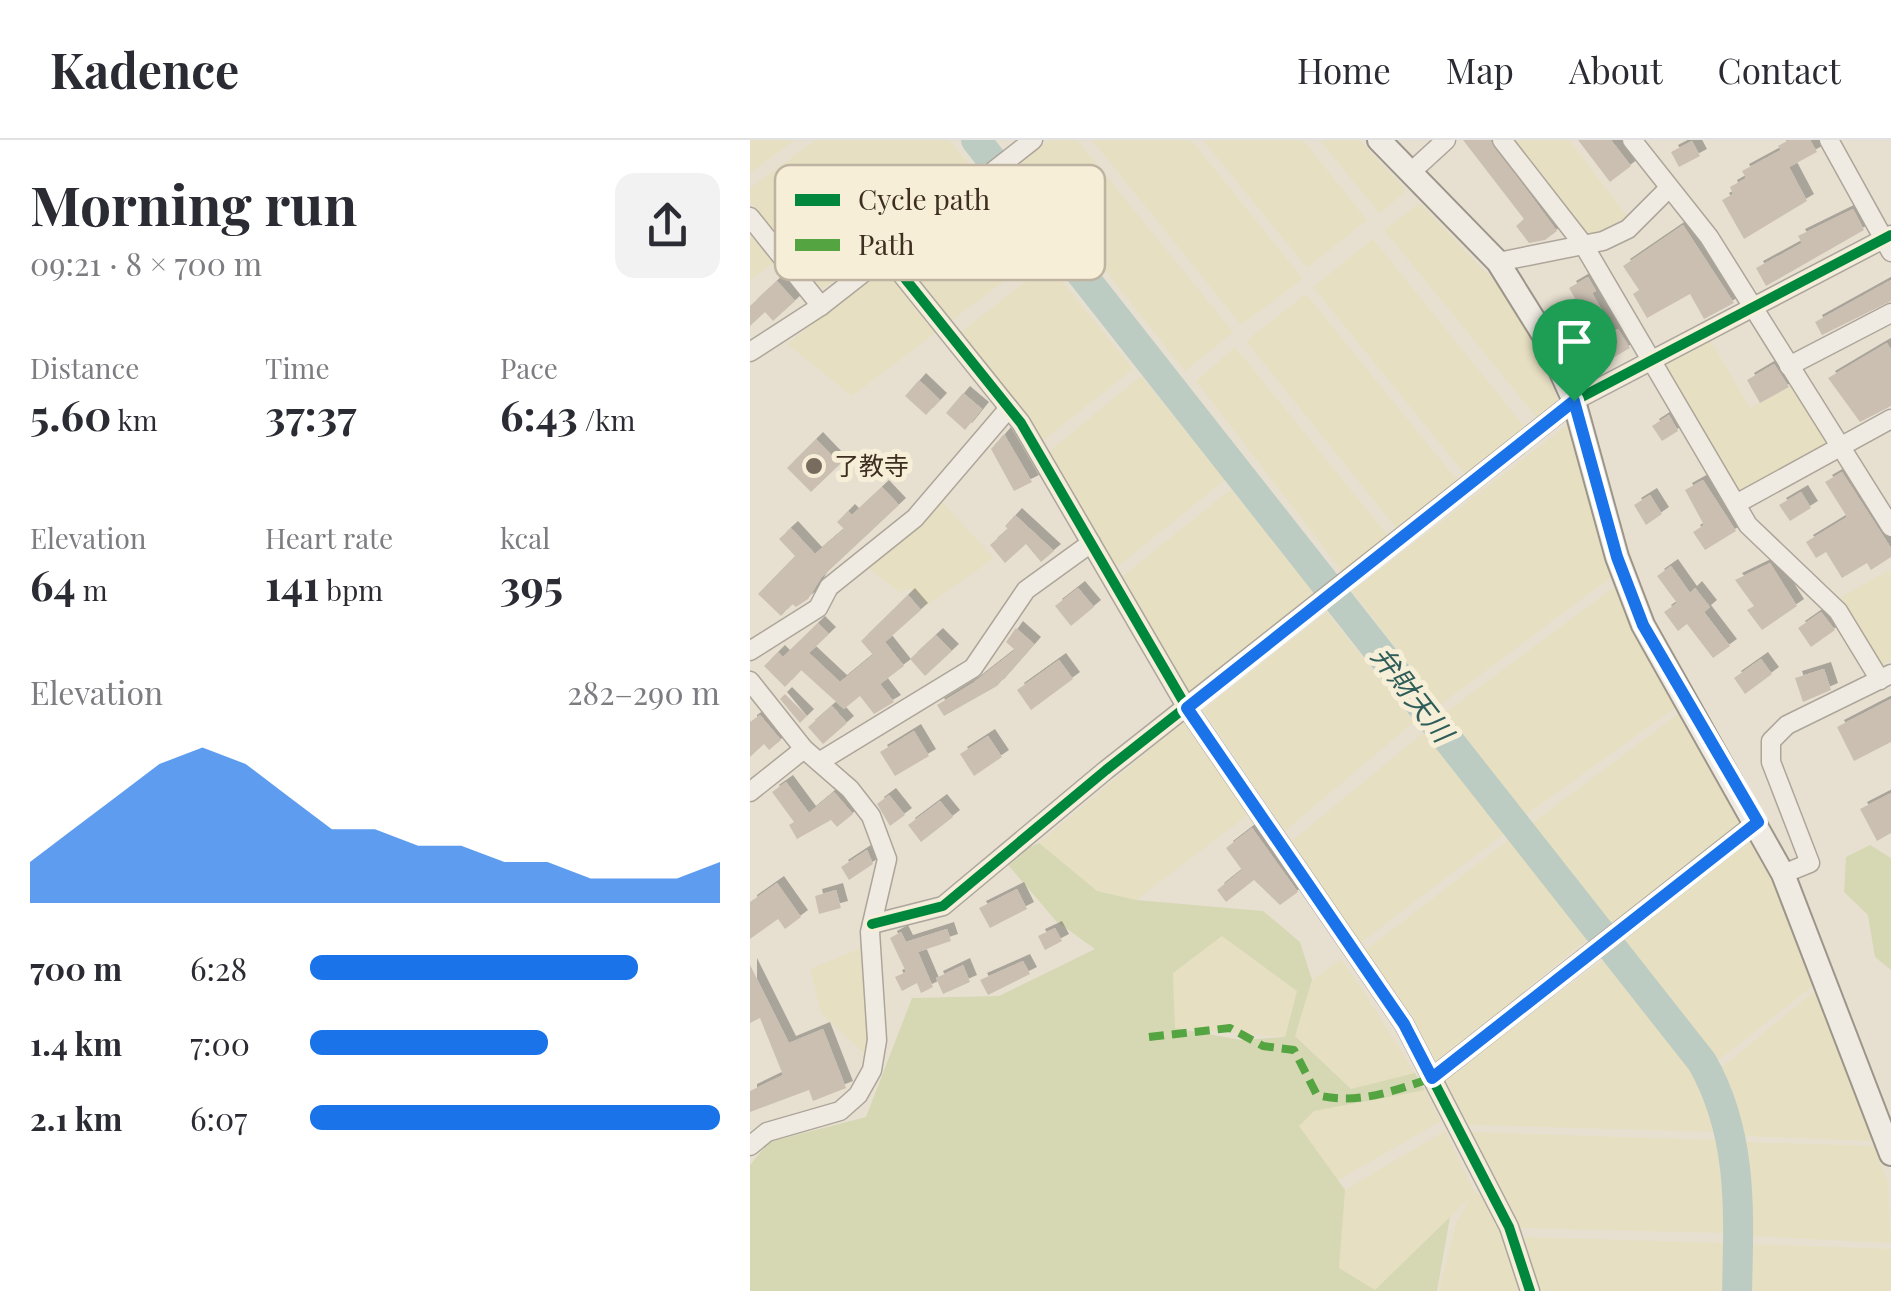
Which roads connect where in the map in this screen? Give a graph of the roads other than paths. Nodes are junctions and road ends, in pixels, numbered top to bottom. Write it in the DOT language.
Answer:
graph roads {
  1 [pos="1033,140"];
  2 [pos="1379,140"];
  3 [pos="1446,140"];
  4 [pos="1502,140"];
  5 [pos="1632,140"];
  6 [pos="1829,140"];
  7 [pos="1002,165"];
  8 [pos="1410,173"];
  9 [pos="1668,188"];
  10 [pos="750,217"];
  11 [pos="1888,242"];
  12 [pos="1583,244"];
  13 [pos="775,248"];
  14 [pos="1498,262"];
  15 [pos="800,280"];
  16 [pos="855,280"];
  17 [pos="906,280"];
  18 [pos="821,306"];
  19 [pos="1753,308"];
  20 [pos="1891,313"];
  21 [pos="750,352"];
  22 [pos="1652,360"];
  23 [pos="1790,366"];
  24 [pos="1574,401"];
  25 [pos="1009,408"];
  26 [pos="1891,419"];
  27 [pos="1841,446"];
  28 [pos="1736,504"];
  29 [pos="1891,526"];
  30 [pos="1091,543"];
  31 [pos="750,651"];
  32 [pos="1885,677"];
  33 [pos="750,681"];
  34 [pos="1187,708"];
  35 [pos="804,749"];
  36 [pos="819,762"];
  37 [pos="750,792"];
  38 [pos="1758,822"];
  39 [pos="1783,874"];
  40 [pos="872,924"];
  41 [pos="1432,1078"];
  42 [pos="750,1146"];
  43 [pos="1891,1154"];
  44 [pos="1530,1291"];
  1 -- 7 [label="street"];
  2 -- 8 [label="street"];
  3 -- 8 [label="street"];
  4 -- 12 [label="street"];
  5 -- 9 [label="street"];
  6 -- 11 [label="street"];
  8 -- 14 [label="street"];
  9 -- 12 [label="street"];
  9 -- 19 [label="street"];
  10 -- 13 [label="street"];
  11 -- 19 [label="street"];
  12 -- 14 [label="street"];
  12 -- 22 [label="street"];
  14 -- 24 [label="street"];
  15 -- 18 [label="street"];
  16 -- 18 [label="street"];
  17 -- 25 [label="street"];
  18 -- 21 [label="street"];
  19 -- 22 [label="street"];
  19 -- 23 [label="street"];
  20 -- 23 [label="street"];
  22 -- 24 [label="street"];
  22 -- 28 [label="street"];
  23 -- 27 [label="street"];
  24 -- 34 [label="street"];
  24 -- 38 [label="street"];
  25 -- 30 [label="street"];
  25 -- 31 [label="street"];
  26 -- 27 [label="street"];
  27 -- 28 [label="street"];
  27 -- 29 [label="street"];
  28 -- 32 [label="street"];
  30 -- 34 [label="street"];
  30 -- 36 [label="street"];
  32 -- 39 [label="street"];
  33 -- 35 [label="street"];
  34 -- 40 [label="street"];
  34 -- 41 [label="street"];
  35 -- 36 [label="street"];
  35 -- 37 [label="street"];
  36 -- 40 [label="street"];
  38 -- 39 [label="street"];
  38 -- 41 [label="street"];
  39 -- 43 [label="street"];
  40 -- 42 [label="street"];
  41 -- 44 [label="street"];
}
